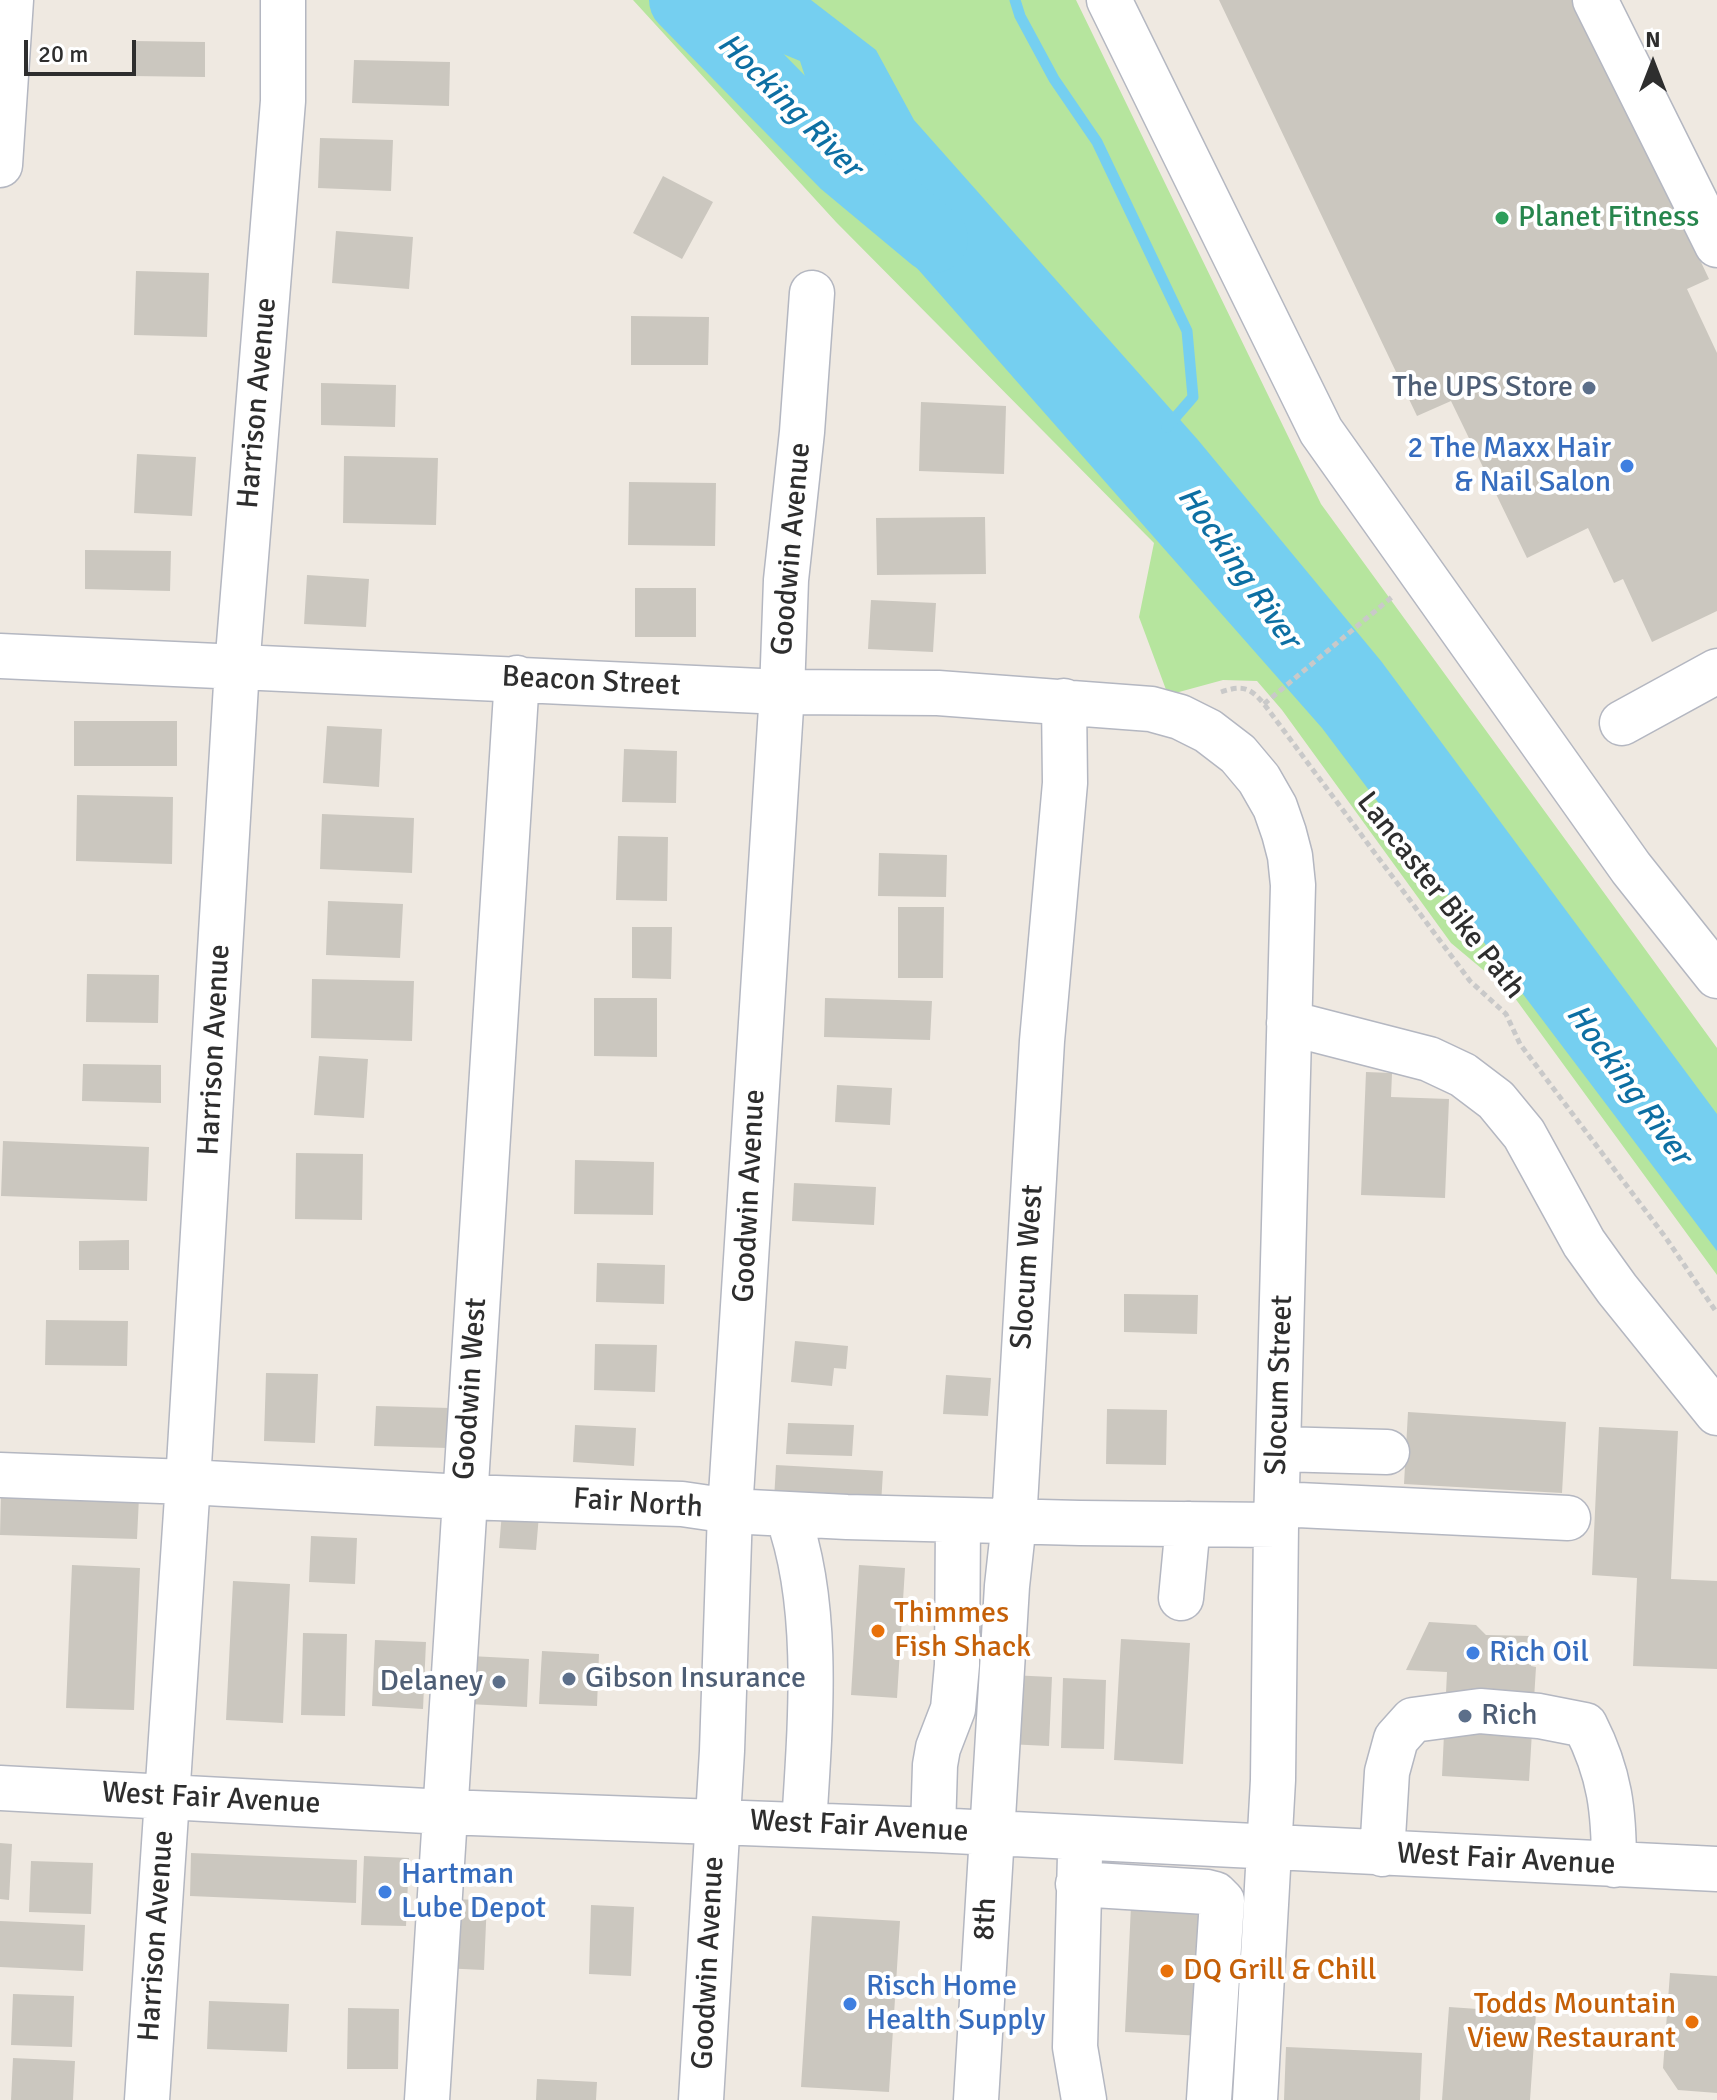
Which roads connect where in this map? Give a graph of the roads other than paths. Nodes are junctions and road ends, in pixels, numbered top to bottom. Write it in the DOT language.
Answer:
graph roads {
  1 [pos="11,0"];
  2 [pos="283,0"];
  3 [pos="1109,0"];
  4 [pos="1595,0"];
  5 [pos="0,165"];
  6 [pos="1717,245"];
  7 [pos="812,293"];
  8 [pos="0,656"];
  9 [pos="237,668"];
  10 [pos="1717,671"];
  11 [pos="517,678"];
  12 [pos="782,692"];
  13 [pos="1064,701"];
  14 [pos="1180,717"];
  15 [pos="1622,723"];
  16 [pos="1717,976"];
  17 [pos="1289,1023"];
  18 [pos="1717,1413"];
  19 [pos="1278,1449"];
  20 [pos="1387,1452"];
  21 [pos="0,1475"];
  22 [pos="188,1482"];
  23 [pos="464,1497"];
  24 [pos="730,1511"];
  25 [pos="787,1514"];
  26 [pos="1277,1514"];
  27 [pos="1568,1518"];
  28 [pos="958,1520"];
  29 [pos="1014,1522"];
  30 [pos="1188,1524"];
  31 [pos="1181,1598"];
  32 [pos="0,1788"];
  33 [pos="166,1795"];
  34 [pos="445,1812"];
  35 [pos="717,1821"];
  36 [pos="804,1825"];
  37 [pos="933,1830"];
  38 [pos="991,1833"];
  39 [pos="1081,1839"];
  40 [pos="1270,1849"];
  41 [pos="1382,1854"];
  42 [pos="1614,1865"];
  43 [pos="1717,1869"];
  44 [pos="1078,1884"];
  45 [pos="147,2100"];
  46 [pos="427,2100"];
  47 [pos="701,2100"];
  48 [pos="976,2100"];
  49 [pos="1084,2100"];
  50 [pos="1209,2100"];
  51 [pos="1255,2100"];
  1 -- 5 [label="street"];
  2 -- 9 [label="street, Harrison Avenue"];
  3 -- 16 [label="street"];
  4 -- 6 [label="street"];
  7 -- 12 [label="street, Goodwin Avenue"];
  8 -- 9 [label="street, Beacon Street"];
  9 -- 11 [label="street, Beacon Street"];
  9 -- 22 [label="street, Harrison Avenue"];
  10 -- 15 [label="street"];
  11 -- 12 [label="street, Beacon Street"];
  11 -- 23 [label="street, Goodwin West"];
  12 -- 13 [label="street, Beacon Street"];
  12 -- 24 [label="street, Goodwin Avenue"];
  13 -- 14 [label="street, Beacon Street"];
  13 -- 29 [label="street, Slocum West"];
  14 -- 17 [label="street, Slocum Street"];
  17 -- 18 [label="street"];
  17 -- 19 [label="street, Slocum Street"];
  19 -- 20 [label="street"];
  19 -- 26 [label="street, Slocum Street"];
  21 -- 22 [label="street, Fair North"];
  22 -- 23 [label="street, Fair North"];
  22 -- 33 [label="street, Harrison Avenue"];
  23 -- 24 [label="street, Fair North"];
  23 -- 34 [label="street, Goodwin West"];
  24 -- 25 [label="street, Fair North"];
  24 -- 35 [label="street, Goodwin Avenue"];
  25 -- 28 [label="street, Fair North"];
  25 -- 36 [label="street"];
  26 -- 27 [label="street, Fair North"];
  26 -- 30 [label="street, Fair North"];
  26 -- 40 [label="street, Slocum Street"];
  28 -- 29 [label="street, Fair North"];
  28 -- 37 [label="street"];
  29 -- 30 [label="street, Fair North"];
  29 -- 38 [label="street, Slocum West"];
  30 -- 31 [label="street"];
  32 -- 33 [label="street, West Fair Avenue"];
  33 -- 34 [label="street, West Fair Avenue"];
  33 -- 45 [label="street, Harrison Avenue"];
  34 -- 35 [label="street, West Fair Avenue"];
  34 -- 46 [label="street, Goodwin West"];
  35 -- 36 [label="street, West Fair Avenue"];
  35 -- 47 [label="street, Goodwin Avenue"];
  36 -- 37 [label="street, West Fair Avenue"];
  37 -- 38 [label="street, West Fair Avenue"];
  38 -- 39 [label="street, West Fair Avenue"];
  38 -- 48 [label="street, 8th"];
  39 -- 40 [label="street, West Fair Avenue"];
  39 -- 44 [label="street"];
  40 -- 41 [label="street, West Fair Avenue"];
  40 -- 51 [label="street, Slocum Street"];
  41 -- 42 [label="street, West Fair Avenue"];
  41 -- 42 [label="street"];
  42 -- 43 [label="street, West Fair Avenue"];
  44 -- 49 [label="street"];
  44 -- 50 [label="street"];
}
